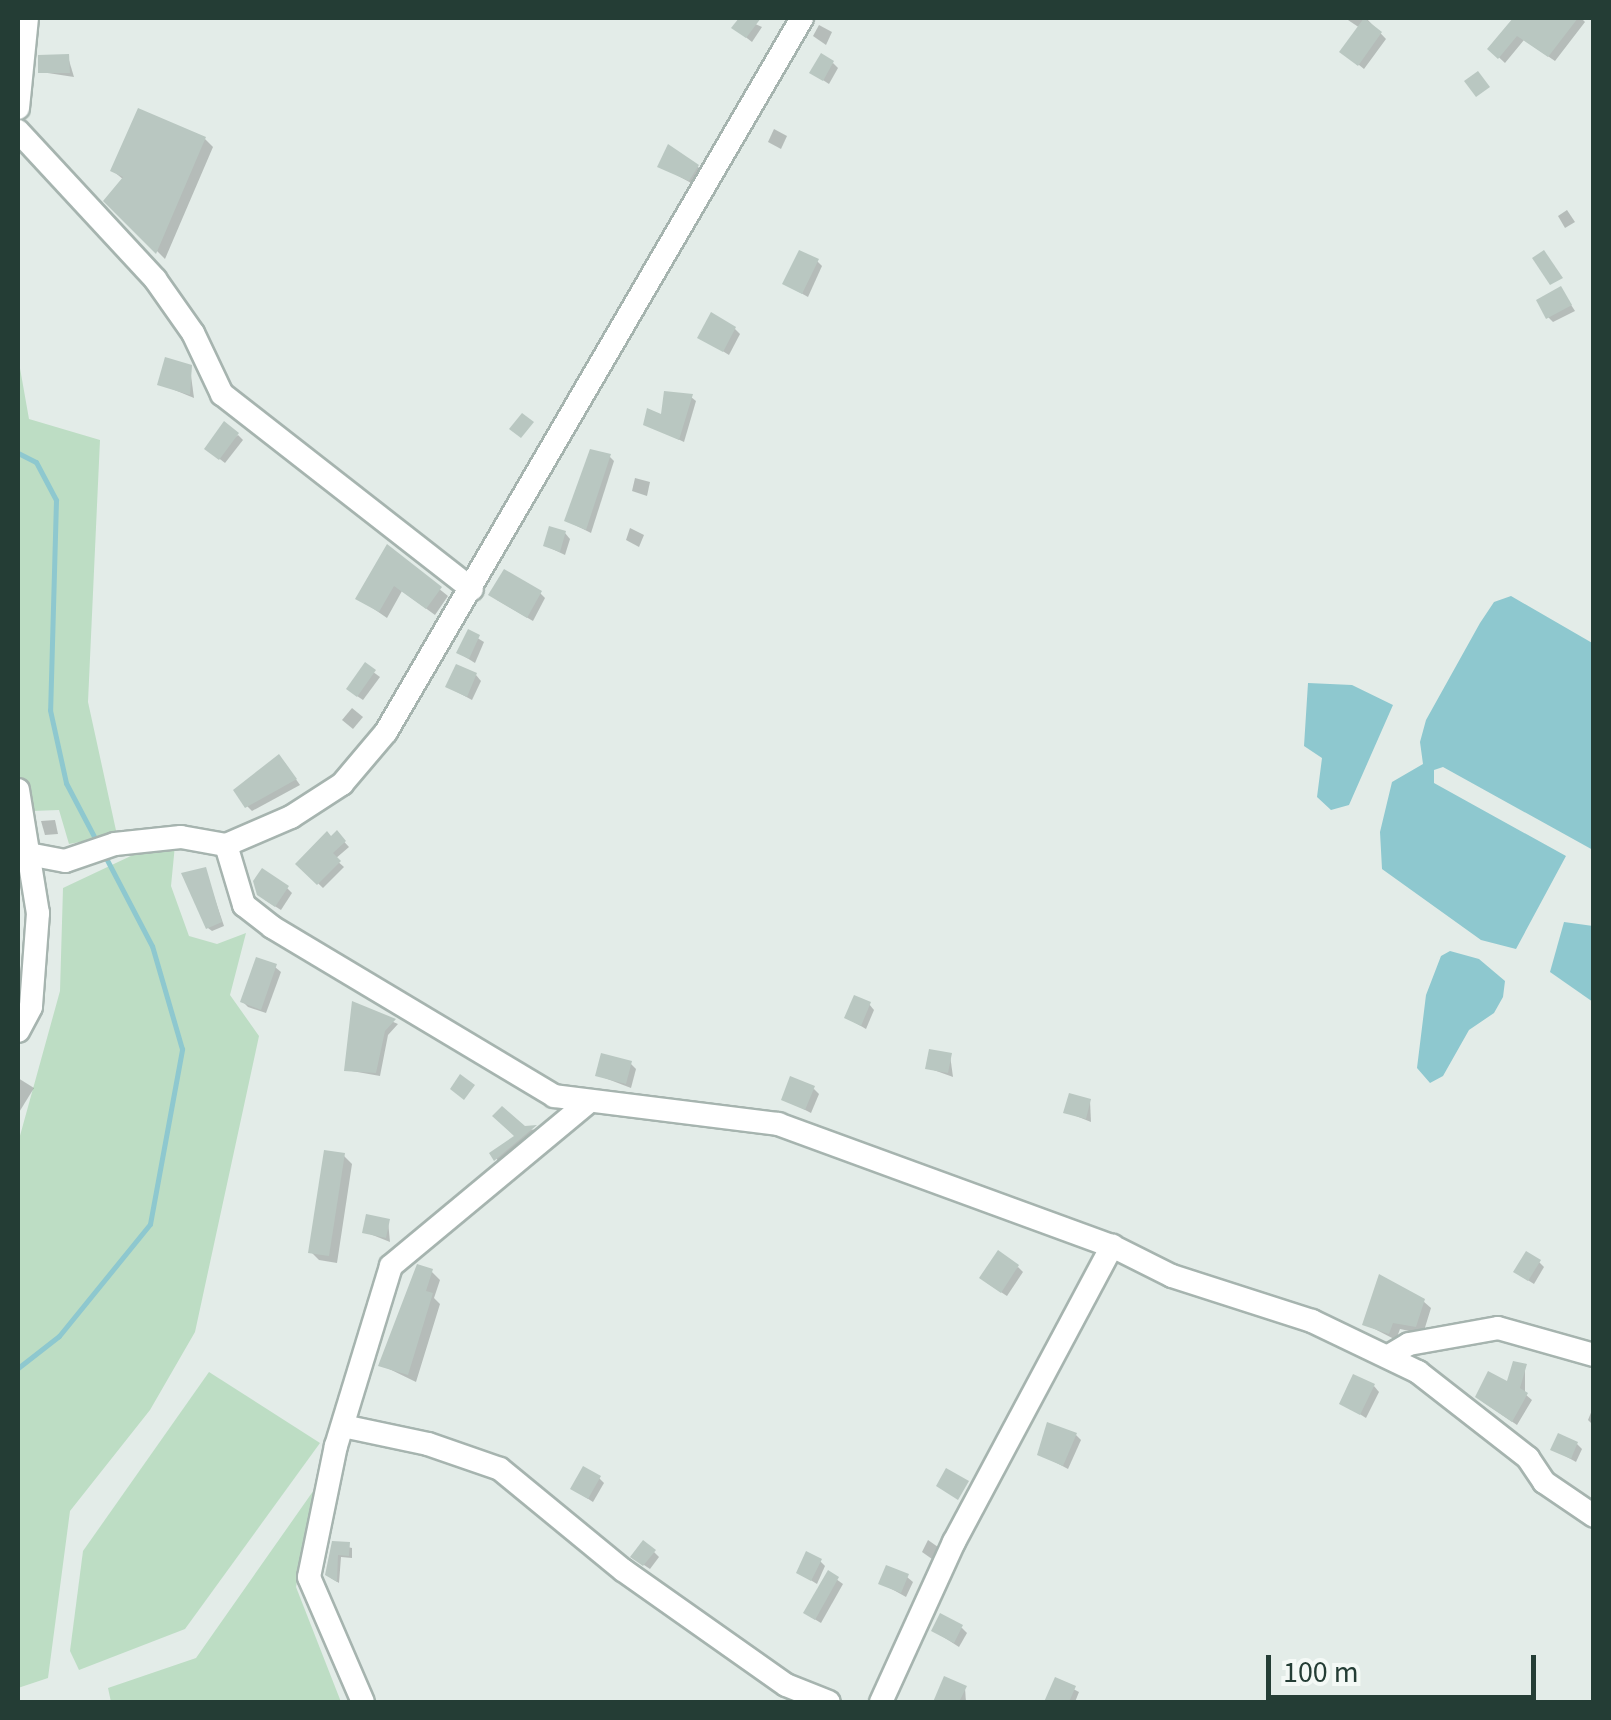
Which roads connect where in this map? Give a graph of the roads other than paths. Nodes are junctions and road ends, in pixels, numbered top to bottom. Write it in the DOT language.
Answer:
graph roads {
  1 [pos="27,18"];
  2 [pos="802,18"];
  3 [pos="18,108"];
  4 [pos="18,131"];
  5 [pos="472,589"];
  6 [pos="18,790"];
  7 [pos="226,846"];
  8 [pos="24,853"];
  9 [pos="18,1031"];
  10 [pos="587,1102"];
  11 [pos="1112,1246"];
  12 [pos="1594,1355"];
  13 [pos="1389,1356"];
  14 [pos="342,1426"];
  15 [pos="1594,1516"];
  16 [pos="363,1702"];
  17 [pos="829,1702"];
  18 [pos="881,1702"];
  1 -- 3 [label="street"];
  2 -- 5 [label="street"];
  4 -- 5 [label="street"];
  5 -- 7 [label="street"];
  6 -- 8 [label="street"];
  7 -- 8 [label="street"];
  7 -- 10 [label="street"];
  8 -- 9 [label="street"];
  10 -- 11 [label="street"];
  10 -- 14 [label="street"];
  11 -- 13 [label="street"];
  11 -- 18 [label="street"];
  12 -- 13 [label="street"];
  13 -- 15 [label="street"];
  14 -- 16 [label="street"];
  14 -- 17 [label="street"];
}
